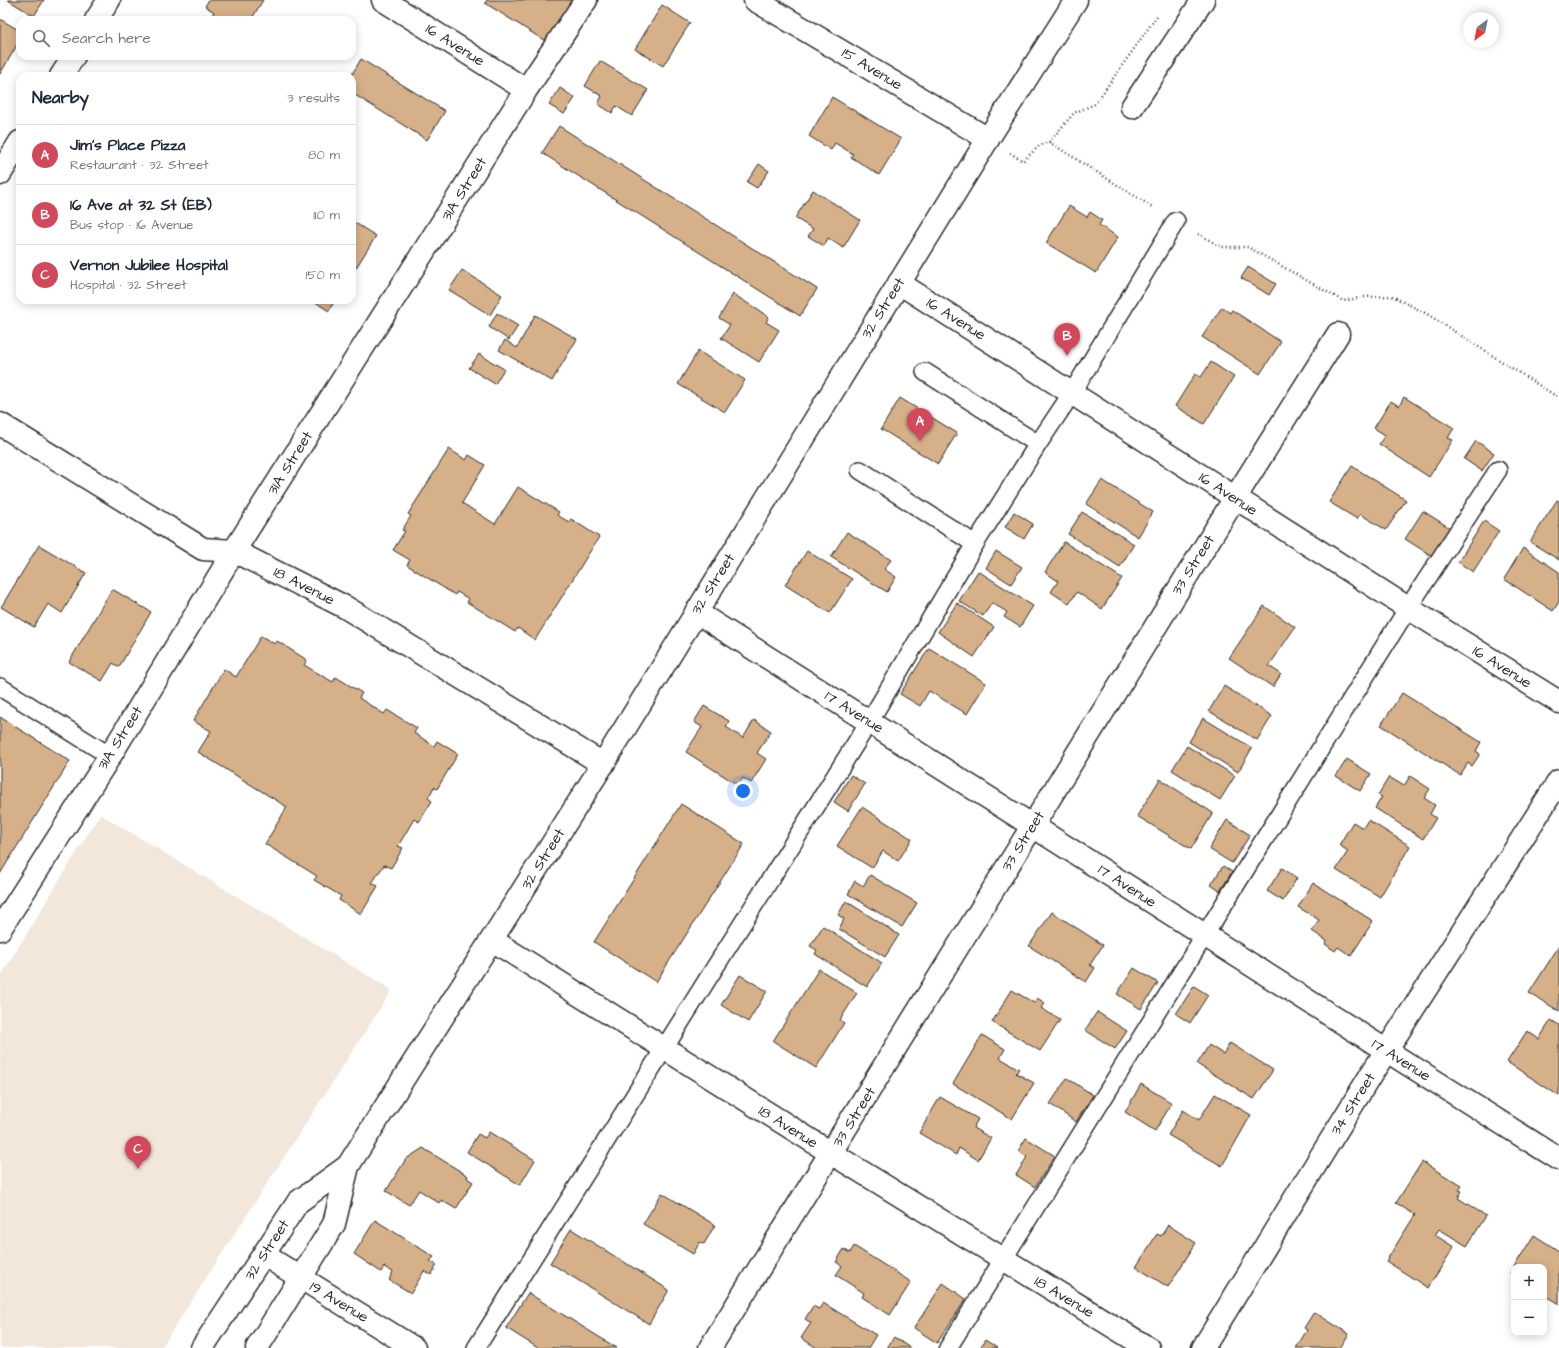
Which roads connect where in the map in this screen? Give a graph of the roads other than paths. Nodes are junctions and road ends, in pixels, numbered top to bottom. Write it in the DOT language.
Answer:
graph roads {
  1 [pos="109,0"];
  2 [pos="383,0"];
  3 [pos="586,0"];
  4 [pos="755,0"];
  5 [pos="1076,0"];
  6 [pos="1202,0"];
  7 [pos="99,16"];
  8 [pos="71,60"];
  9 [pos="64,72"];
  10 [pos="526,90"];
  11 [pos="1132,107"];
  12 [pos="988,139"];
  13 [pos="16,148"];
  14 [pos="0,174"];
  15 [pos="1176,221"];
  16 [pos="899,283"];
  17 [pos="1338,334"];
  18 [pos="925,372"];
  19 [pos="1072,393"];
  20 [pos="0,424"];
  21 [pos="1038,444"];
  22 [pos="860,470"];
  23 [pos="1498,470"];
  24 [pos="1234,498"];
  25 [pos="975,544"];
  26 [pos="234,551"];
  27 [pos="1408,608"];
  28 [pos="696,612"];
  29 [pos="0,687"];
  30 [pos="1559,702"];
  31 [pos="867,725"];
  32 [pos="110,756"];
  33 [pos="603,764"];
  34 [pos="1559,781"];
  35 [pos="1033,826"];
  36 [pos="0,929"];
  37 [pos="1205,936"];
  38 [pos="492,940"];
  39 [pos="664,1049"];
  40 [pos="1387,1051"];
  41 [pos="831,1153"];
  42 [pos="1559,1159"];
  43 [pos="348,1166"];
  44 [pos="264,1255"];
  45 [pos="1002,1259"];
  46 [pos="300,1279"];
  47 [pos="202,1348"];
  48 [pos="257,1348"];
  49 [pos="414,1348"];
  50 [pos="476,1348"];
  51 [pos="710,1348"];
  52 [pos="948,1348"];
  53 [pos="1148,1348"];
  54 [pos="1203,1348"];
  1 -- 7 [label="main road"];
  2 -- 10 [label="main road, 16 Avenue"];
  3 -- 10 [label="main road, 31A Street"];
  4 -- 12 [label="main road, 15 Avenue"];
  5 -- 12 [label="main road, 32 Street"];
  6 -- 11 [label="main road"];
  8 -- 9 [label="main road"];
  10 -- 26 [label="main road, 31A Street"];
  12 -- 16 [label="main road, 32 Street"];
  13 -- 14 [label="main road"];
  15 -- 19 [label="lane"];
  16 -- 19 [label="main road, 16 Avenue"];
  16 -- 28 [label="main road, 32 Street"];
  17 -- 24 [label="main road, 33 Street"];
  18 -- 21 [label="lane"];
  19 -- 21 [label="lane"];
  19 -- 24 [label="main road, 16 Avenue"];
  20 -- 26 [label="main road, 18 Avenue"];
  21 -- 25 [label="lane"];
  22 -- 25 [label="lane"];
  23 -- 27 [label="lane"];
  24 -- 27 [label="main road, 16 Avenue"];
  24 -- 35 [label="main road, 33 Street"];
  25 -- 31 [label="lane"];
  26 -- 32 [label="main road, 31A Street"];
  26 -- 33 [label="main road, 18 Avenue"];
  27 -- 30 [label="main road, 16 Avenue"];
  27 -- 37 [label="lane"];
  28 -- 31 [label="main road, 17 Avenue"];
  28 -- 33 [label="main road, 32 Street"];
  29 -- 32 [label="lane"];
  31 -- 35 [label="main road, 17 Avenue"];
  31 -- 39 [label="lane"];
  32 -- 36 [label="main road, 31A Street"];
  33 -- 38 [label="main road, 32 Street"];
  34 -- 40 [label="main road, 34 Street"];
  35 -- 37 [label="main road, 17 Avenue"];
  35 -- 41 [label="main road, 33 Street"];
  37 -- 40 [label="main road, 17 Avenue"];
  37 -- 45 [label="lane"];
  38 -- 39 [label="main road, 18 Avenue"];
  38 -- 43 [label="main road, 32 Street"];
  39 -- 41 [label="main road, 18 Avenue"];
  39 -- 50 [label="lane"];
  40 -- 42 [label="main road, 17 Avenue"];
  40 -- 54 [label="main road, 34 Street"];
  41 -- 45 [label="main road, 18 Avenue"];
  41 -- 51 [label="main road, 33 Street"];
  43 -- 44 [label="main road, 32 Street"];
  43 -- 46 [label="main road, 32 Street"];
  44 -- 46 [label="main road, 19 Avenue"];
  44 -- 47 [label="main road, 32 Street"];
  45 -- 52 [label="lane"];
  45 -- 53 [label="main road, 18 Avenue"];
  46 -- 48 [label="main road, 32 Street"];
  46 -- 49 [label="main road, 19 Avenue"];
}
